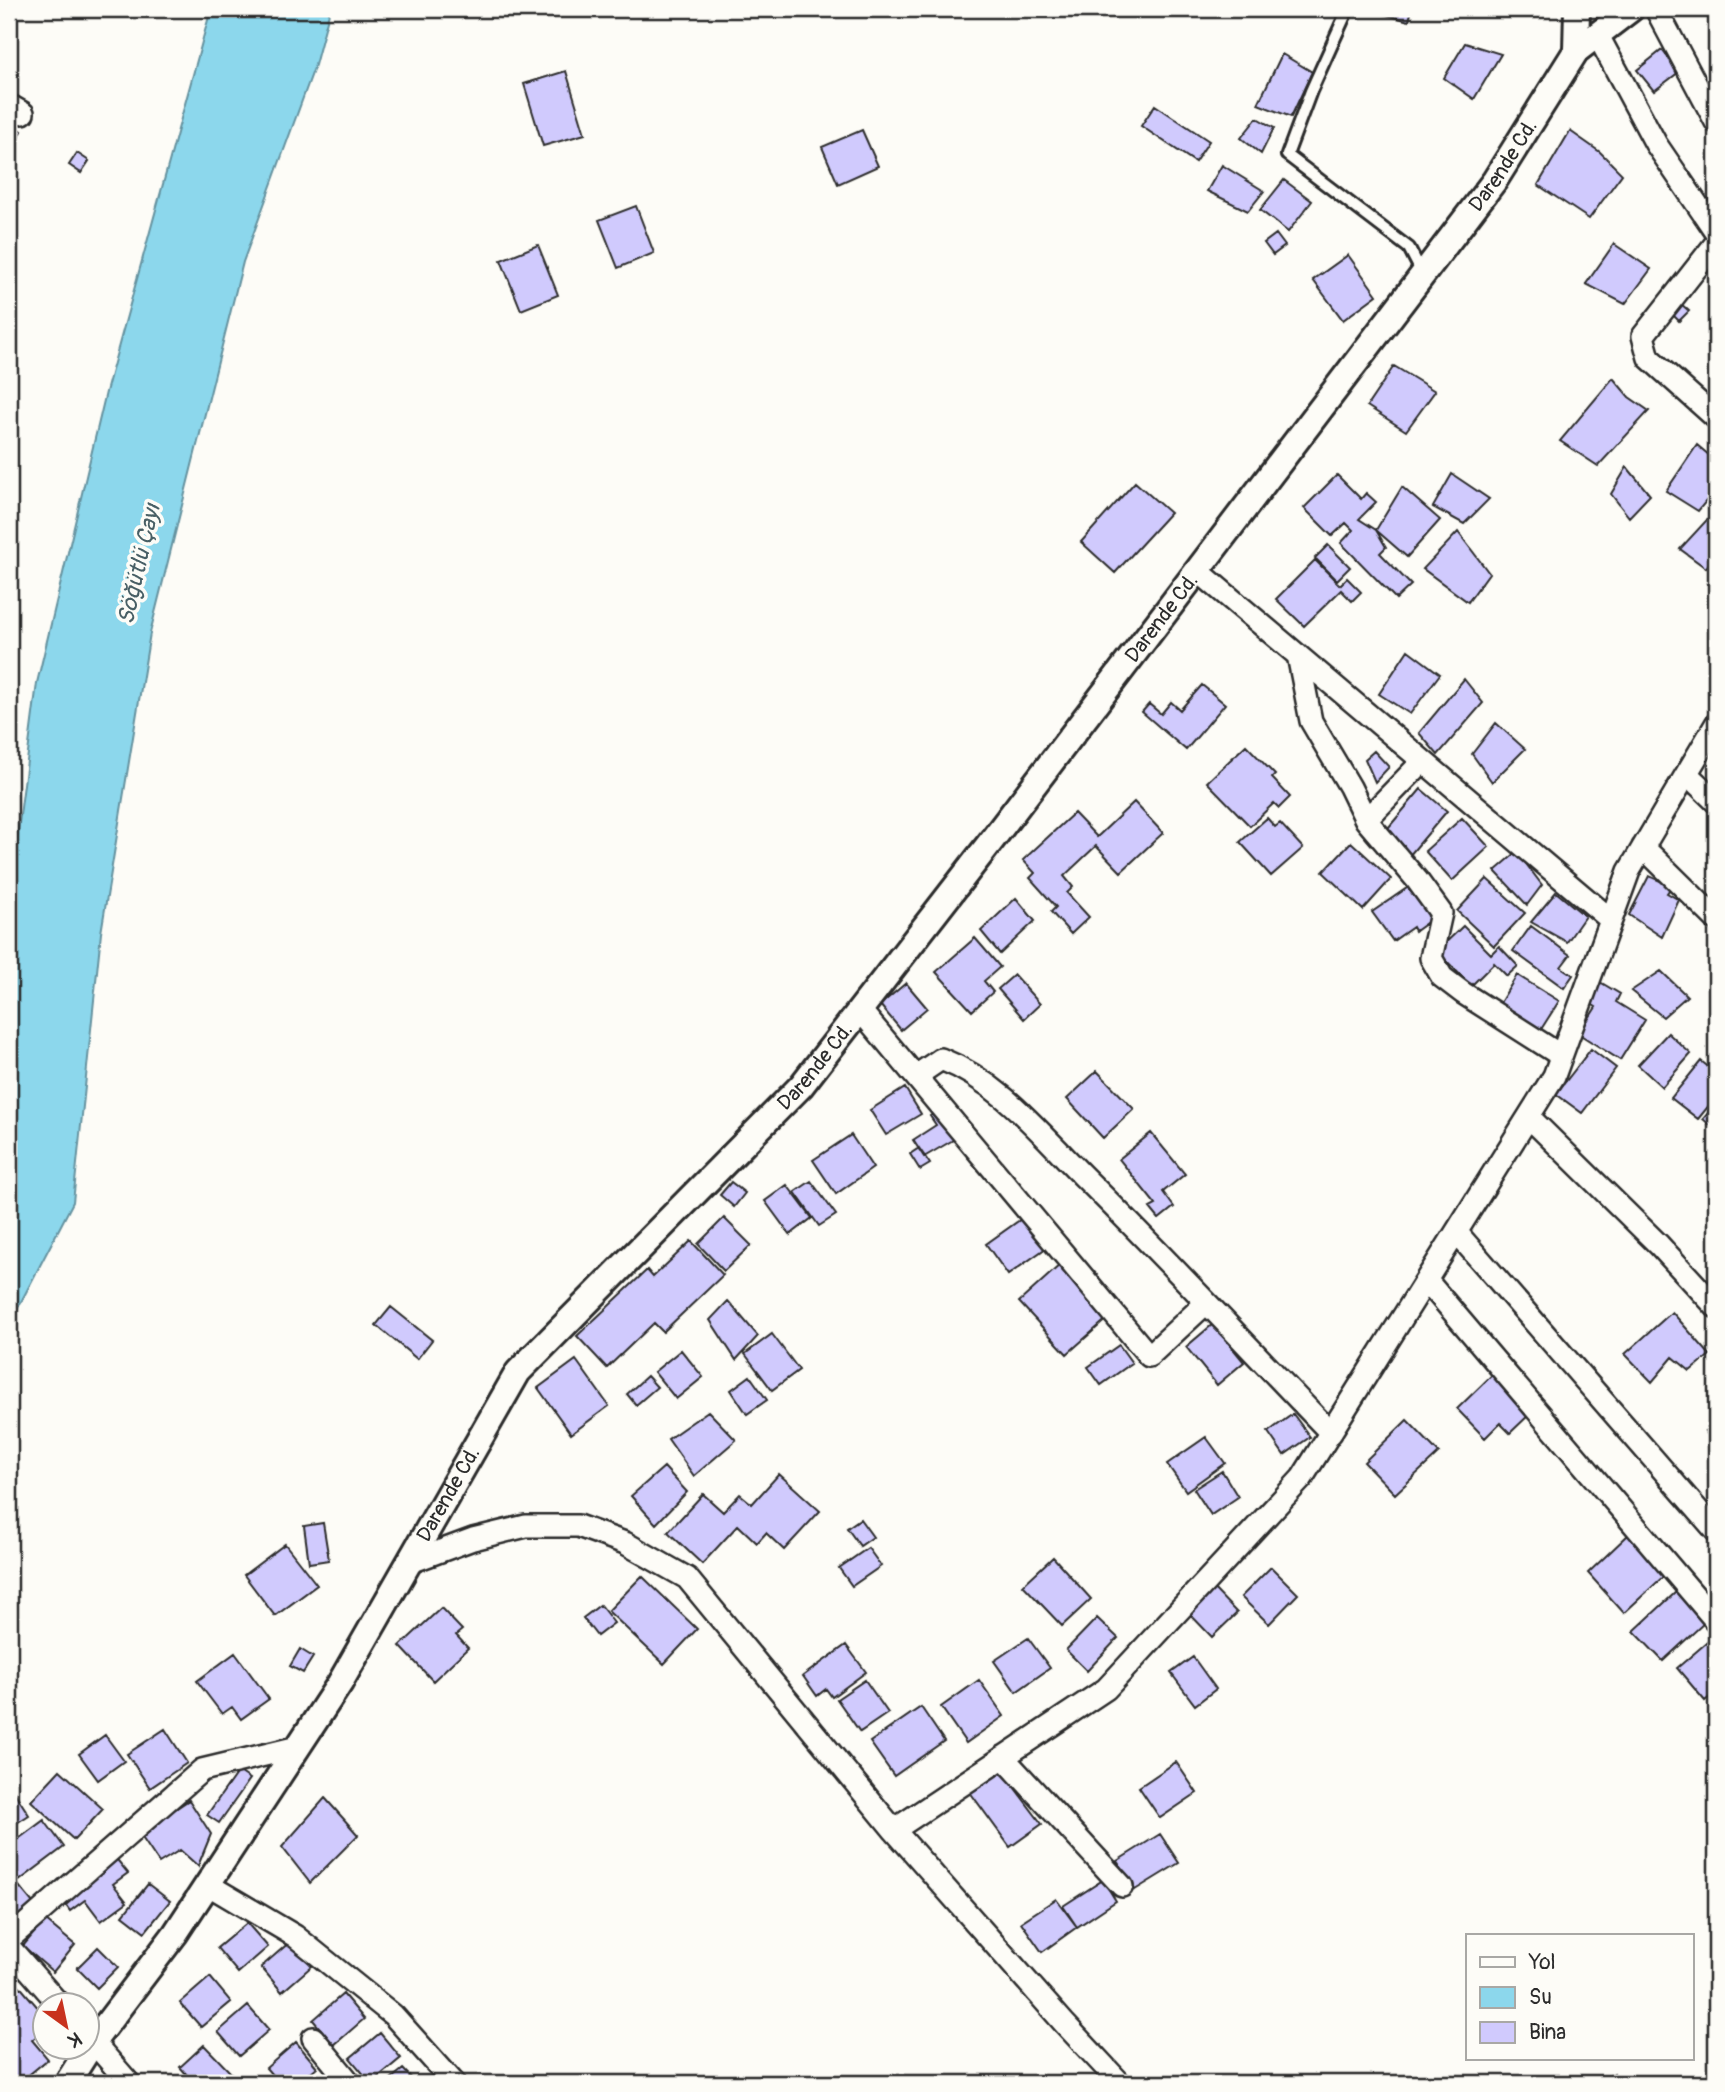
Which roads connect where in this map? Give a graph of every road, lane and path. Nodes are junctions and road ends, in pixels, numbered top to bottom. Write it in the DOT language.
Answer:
graph roads {
  1 [pos="1349,9"];
  2 [pos="1577,9"];
  3 [pos="1631,9"];
  4 [pos="1656,9"];
  5 [pos="1597,34"];
  6 [pos="1576,51"];
  7 [pos="1716,122"];
  8 [pos="1716,232"];
  9 [pos="1716,243"];
  10 [pos="1423,275"];
  11 [pos="1716,418"];
  12 [pos="1197,570"];
  13 [pos="1298,655"];
  14 [pos="1716,724"];
  15 [pos="1423,761"];
  16 [pos="1687,774"];
  17 [pos="1716,802"];
  18 [pos="1366,820"];
  19 [pos="1643,847"];
  20 [pos="1716,919"];
  21 [pos="1611,920"];
  22 [pos="860,1010"];
  23 [pos="1560,1055"];
  24 [pos="916,1076"];
  25 [pos="1529,1117"];
  26 [pos="1457,1233"];
  27 [pos="1427,1281"];
  28 [pos="1206,1303"];
  29 [pos="1716,1307"];
  30 [pos="1331,1433"];
  31 [pos="1716,1531"];
  32 [pos="408,1563"];
  33 [pos="1716,1621"];
  34 [pos="298,1747"];
  35 [pos="1003,1757"];
  36 [pos="894,1830"];
  37 [pos="207,1884"];
  38 [pos="1122,1886"];
  39 [pos="9,1939"];
  40 [pos="9,1947"];
  41 [pos="47,1990"];
  42 [pos="102,2024"];
  43 [pos="313,2038"];
  44 [pos="102,2053"];
  45 [pos="79,2060"];
  46 [pos="67,2083"];
  47 [pos="129,2083"];
  48 [pos="350,2083"];
  49 [pos="454,2083"];
  50 [pos="1120,2083"];
  1 -- 10 [label="lane"];
  2 -- 6 [label="street"];
  3 -- 5 [label="street"];
  4 -- 7 [label="street"];
  5 -- 6 [label="street"];
  5 -- 8 [label="street"];
  6 -- 10 [label="street, Darende Cd."];
  9 -- 11 [label="street"];
  10 -- 12 [label="street, Darende Cd."];
  12 -- 13 [label="street"];
  12 -- 22 [label="street, Darende Cd."];
  13 -- 15 [label="street"];
  13 -- 18 [label="street"];
  14 -- 16 [label="street"];
  15 -- 18 [label="street"];
  15 -- 21 [label="street"];
  16 -- 17 [label="street"];
  16 -- 19 [label="street"];
  18 -- 23 [label="street"];
  19 -- 20 [label="street"];
  19 -- 21 [label="street"];
  21 -- 23 [label="street"];
  22 -- 24 [label="street"];
  22 -- 32 [label="street, Darende Cd."];
  23 -- 25 [label="street"];
  24 -- 28 [label="street"];
  24 -- 28 [label="street"];
  25 -- 26 [label="street"];
  25 -- 29 [label="street"];
  26 -- 27 [label="street"];
  26 -- 31 [label="street"];
  27 -- 30 [label="street"];
  27 -- 33 [label="street"];
  28 -- 30 [label="street"];
  30 -- 35 [label="street"];
  32 -- 34 [label="street, Darende Cd."];
  32 -- 36 [label="street"];
  34 -- 37 [label="street, Darende Cd."];
  34 -- 39 [label="street"];
  35 -- 36 [label="street"];
  35 -- 38 [label="street"];
  36 -- 50 [label="street"];
  37 -- 42 [label="street, Darende Cd."];
  37 -- 49 [label="street"];
  40 -- 41 [label="street"];
  43 -- 48 [label="street"];
  44 -- 47 [label="street"];
  45 -- 46 [label="street, Darende Cd."];
}
